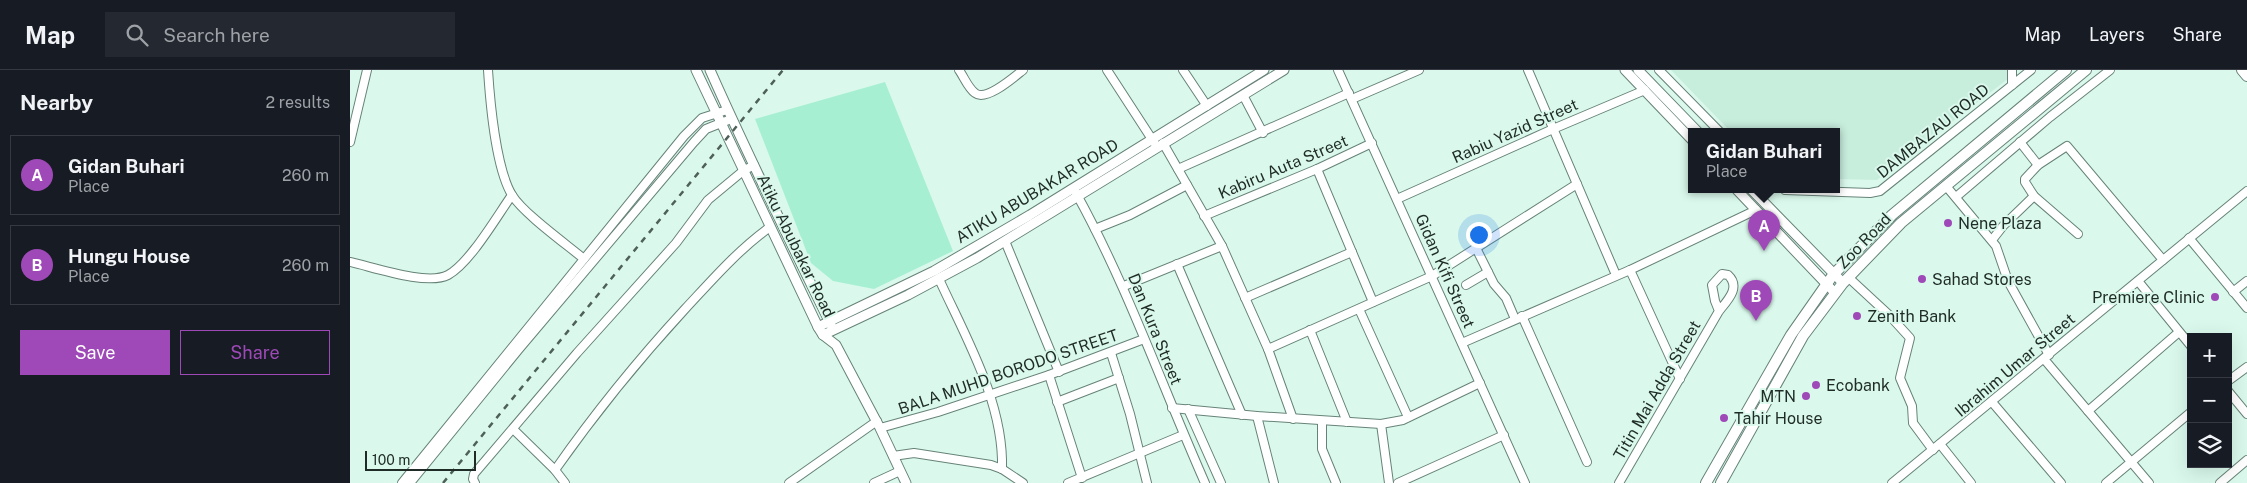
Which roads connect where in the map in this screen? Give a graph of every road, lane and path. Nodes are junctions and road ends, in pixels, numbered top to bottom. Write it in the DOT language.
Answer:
graph roads {
  1 [pos="367,70"];
  2 [pos="488,70"];
  3 [pos="696,70"];
  4 [pos="710,70"];
  5 [pos="959,70"];
  6 [pos="1023,70"];
  7 [pos="1107,70"];
  8 [pos="1183,70"];
  9 [pos="1284,70"];
  10 [pos="1338,70"];
  11 [pos="1419,70"];
  12 [pos="1528,70"];
  13 [pos="1625,70"];
  14 [pos="1638,70"];
  15 [pos="1659,70"];
  16 [pos="2012,70"];
  17 [pos="2031,70"];
  18 [pos="2066,70"];
  19 [pos="2086,70"];
  20 [pos="2110,70"];
  21 [pos="2242,70"];
  22 [pos="1258,72"];
  23 [pos="2247,76"];
  24 [pos="2012,85"];
  25 [pos="1645,90"];
  26 [pos="1243,95"];
  27 [pos="1351,96"];
  28 [pos="1206,106"];
  29 [pos="2041,107"];
  30 [pos="727,110"];
  31 [pos="716,113"];
  32 [pos="2050,117"];
  33 [pos="731,120"];
  34 [pos="721,123"];
  35 [pos="1694,128"];
  36 [pos="1716,128"];
  37 [pos="1553,129"];
  38 [pos="1263,133"];
  39 [pos="1688,136"];
  40 [pos="1151,138"];
  41 [pos="350,142"];
  42 [pos="2020,142"];
  43 [pos="1372,143"];
  44 [pos="1160,145"];
  45 [pos="754,165"];
  46 [pos="2038,165"];
  47 [pos="1178,169"];
  48 [pos="1317,169"];
  49 [pos="743,171"];
  50 [pos="1577,184"];
  51 [pos="1187,185"];
  52 [pos="1946,186"];
  53 [pos="1073,188"];
  54 [pos="2247,191"];
  55 [pos="1840,192"];
  56 [pos="1741,193"];
  57 [pos="1755,193"];
  58 [pos="512,195"];
  59 [pos="1078,196"];
  60 [pos="2034,196"];
  61 [pos="1956,197"];
  62 [pos="1397,199"];
  63 [pos="1756,210"];
  64 [pos="1204,216"];
  65 [pos="770,227"];
  66 [pos="1095,229"];
  67 [pos="2078,234"];
  68 [pos="2189,238"];
  69 [pos="1992,240"];
  70 [pos="1005,241"];
  71 [pos="1222,246"];
  72 [pos="1476,248"];
  73 [pos="1352,252"];
  74 [pos="584,259"];
  75 [pos="2163,260"];
  76 [pos="350,262"];
  77 [pos="1177,264"];
  78 [pos="1630,270"];
  79 [pos="1488,272"];
  80 [pos="1616,275"];
  81 [pos="1834,275"];
  82 [pos="1432,276"];
  83 [pos="939,279"];
  84 [pos="1846,280"];
  85 [pos="2138,281"];
  86 [pos="2247,281"];
  87 [pos="1826,284"];
  88 [pos="1466,285"];
  89 [pos="1124,286"];
  90 [pos="2233,292"];
  91 [pos="1835,293"];
  92 [pos="1245,298"];
  93 [pos="1374,302"];
  94 [pos="2247,308"];
  95 [pos="1359,309"];
  96 [pos="1719,311"];
  97 [pos="1519,318"];
  98 [pos="831,326"];
  99 [pos="1310,330"];
  100 [pos="821,331"];
  101 [pos="2179,332"];
  102 [pos="1144,339"];
  103 [pos="2187,341"];
  104 [pos="1462,343"];
  105 [pos="836,345"];
  106 [pos="1268,348"];
  107 [pos="1111,353"];
  108 [pos="2047,357"];
  109 [pos="2247,367"];
  110 [pos="1059,372"];
  111 [pos="1049,375"];
  112 [pos="1119,378"];
  113 [pos="2232,378"];
  114 [pos="1680,379"];
  115 [pos="1480,382"];
  116 [pos="991,394"];
  117 [pos="2232,396"];
  118 [pos="1057,402"];
  119 [pos="1992,402"];
  120 [pos="1172,408"];
  121 [pos="1188,409"];
  122 [pos="2088,411"];
  123 [pos="2247,414"];
  124 [pos="1242,415"];
  125 [pos="2187,415"];
  126 [pos="1257,416"];
  127 [pos="1408,417"];
  128 [pos="1293,419"];
  129 [pos="1322,421"];
  130 [pos="1347,422"];
  131 [pos="878,424"];
  132 [pos="1381,424"];
  133 [pos="513,429"];
  134 [pos="1183,435"];
  135 [pos="1504,436"];
  136 [pos="1940,444"];
  137 [pos="1933,450"];
  138 [pos="1140,454"];
  139 [pos="893,456"];
  140 [pos="2247,460"];
  141 [pos="1587,462"];
  142 [pos="2131,462"];
  143 [pos="1002,469"];
  144 [pos="554,470"];
  145 [pos="900,471"];
  146 [pos="1082,478"];
  147 [pos="402,483"];
  148 [pos="410,483"];
  149 [pos="475,483"];
  150 [pos="565,483"];
  151 [pos="789,483"];
  152 [pos="874,483"];
  153 [pos="906,483"];
  154 [pos="1023,483"];
  155 [pos="1068,483"];
  156 [pos="1147,483"];
  157 [pos="1205,483"];
  158 [pos="1221,483"];
  159 [pos="1274,483"];
  160 [pos="1336,483"];
  161 [pos="1389,483"];
  162 [pos="1398,483"];
  163 [pos="1525,483"];
  164 [pos="1619,483"];
  165 [pos="1706,483"];
  166 [pos="1721,483"];
  167 [pos="1892,483"];
  168 [pos="1971,483"];
  169 [pos="2061,483"];
  170 [pos="2106,483"];
  171 [pos="2149,483"];
  172 [pos="2220,483"];
  1 -- 41 [label="street"];
  2 -- 58 [label="street"];
  3 -- 31 [label="street, Atiku Abubakar Road"];
  4 -- 30 [label="street"];
  5 -- 6 [label="street"];
  7 -- 40 [label="street"];
  8 -- 28 [label="street"];
  9 -- 26 [label="street"];
  10 -- 27 [label="street, Gidan Kifi Street"];
  11 -- 27 [label="street"];
  12 -- 37 [label="street"];
  13 -- 25 [label="street"];
  14 -- 35 [label="street"];
  15 -- 36 [label="street"];
  16 -- 24 [label="street"];
  17 -- 24 [label="street, DAMBAZAU ROAD"];
  18 -- 81 [label="main road, Zoo Road"];
  19 -- 29 [label="main road, Zoo Road"];
  20 -- 32 [label="street"];
  21 -- 23 [label="main road"];
  22 -- 28 [label="street, ATIKU ABUBAKAR ROAD"];
  24 -- 55 [label="street, DAMBAZAU ROAD"];
  25 -- 37 [label="street, Rabiu Yazid Street"];
  25 -- 39 [label="street"];
  26 -- 38 [label="street"];
  26 -- 44 [label="street"];
  27 -- 38 [label="street"];
  27 -- 43 [label="street, Gidan Kifi Street"];
  28 -- 40 [label="street, ATIKU ABUBAKAR ROAD"];
  29 -- 32 [label="street"];
  29 -- 52 [label="main road, Zoo Road"];
  30 -- 31 [label="street"];
  30 -- 33 [label="street"];
  31 -- 34 [label="street, Atiku Abubakar Road"];
  31 -- 74 [label="street"];
  32 -- 42 [label="street"];
  33 -- 34 [label="street"];
  33 -- 45 [label="street"];
  34 -- 49 [label="street, Atiku Abubakar Road"];
  34 -- 148 [label="street"];
  37 -- 50 [label="street"];
  37 -- 62 [label="street, Rabiu Yazid Street"];
  38 -- 47 [label="street"];
  40 -- 44 [label="street"];
  40 -- 53 [label="street, ATIKU ABUBAKAR ROAD"];
  42 -- 46 [label="street"];
  42 -- 61 [label="street"];
  43 -- 48 [label="street, Kabiru Auta Street"];
  43 -- 62 [label="street, Gidan Kifi Street"];
  44 -- 47 [label="street"];
  44 -- 59 [label="street"];
  45 -- 49 [label="street"];
  45 -- 98 [label="street"];
  46 -- 60 [label="street"];
  46 -- 75 [label="street"];
  47 -- 51 [label="street"];
  48 -- 64 [label="street, Kabiru Auta Street"];
  48 -- 73 [label="street"];
  49 -- 65 [label="street, Atiku Abubakar Road"];
  49 -- 133 [label="street"];
  50 -- 72 [label="street"];
  50 -- 80 [label="street"];
  51 -- 64 [label="street"];
  51 -- 66 [label="street"];
  52 -- 61 [label="street"];
  52 -- 84 [label="main road, Zoo Road"];
  53 -- 59 [label="street, Dan Kura Street"];
  53 -- 98 [label="street, ATIKU ABUBAKAR ROAD"];
  54 -- 68 [label="street, Ibrahim Umar Street"];
  56 -- 63 [label="street"];
  57 -- 81 [label="street"];
  58 -- 74 [label="street"];
  58 -- 76 [label="street"];
  59 -- 66 [label="street, Dan Kura Street"];
  59 -- 70 [label="street"];
  60 -- 67 [label="street"];
  60 -- 69 [label="street"];
  61 -- 69 [label="street"];
  62 -- 82 [label="street, Gidan Kifi Street"];
  63 -- 78 [label="street"];
  63 -- 87 [label="street"];
  64 -- 71 [label="street"];
  65 -- 100 [label="street, Atiku Abubakar Road"];
  65 -- 144 [label="street"];
  66 -- 89 [label="street, Dan Kura Street"];
  68 -- 75 [label="street, Ibrahim Umar Street"];
  68 -- 90 [label="street"];
  69 -- 108 [label="street"];
  70 -- 83 [label="street"];
  70 -- 110 [label="street"];
  71 -- 77 [label="street"];
  71 -- 92 [label="street"];
  72 -- 79 [label="street"];
  72 -- 82 [label="street"];
  73 -- 92 [label="street"];
  73 -- 93 [label="street"];
  74 -- 147 [label="street"];
  75 -- 85 [label="street, Ibrahim Umar Street"];
  77 -- 89 [label="street"];
  77 -- 124 [label="street"];
  78 -- 80 [label="street"];
  78 -- 114 [label="street"];
  79 -- 88 [label="street"];
  79 -- 97 [label="street"];
  80 -- 97 [label="street"];
  81 -- 84 [label="street"];
  81 -- 87 [label="main road, Zoo Road"];
  82 -- 93 [label="street"];
  82 -- 104 [label="street, Gidan Kifi Street"];
  83 -- 98 [label="street"];
  83 -- 116 [label="street"];
  84 -- 91 [label="main road, Zoo Road"];
  84 -- 137 [label="street"];
  85 -- 101 [label="street"];
  85 -- 108 [label="street, Ibrahim Umar Street"];
  86 -- 90 [label="street"];
  87 -- 91 [label="street"];
  87 -- 165 [label="main road, Zoo Road"];
  89 -- 102 [label="street, Dan Kura Street"];
  90 -- 94 [label="street"];
  91 -- 166 [label="main road, Zoo Road"];
  92 -- 106 [label="street"];
  93 -- 95 [label="street"];
  95 -- 99 [label="street"];
  95 -- 127 [label="street"];
  96 -- 114 [label="street, Titin Mai Adda Street"];
  97 -- 104 [label="street"];
  97 -- 141 [label="street"];
  98 -- 100 [label="street, ATIKU ABUBAKAR ROAD"];
  98 -- 105 [label="street"];
  99 -- 106 [label="street"];
  99 -- 130 [label="street"];
  100 -- 105 [label="street, Atiku Abubakar Road"];
  101 -- 103 [label="street"];
  101 -- 122 [label="street"];
  102 -- 107 [label="street, BALA MUHD BORODO STREET"];
  102 -- 120 [label="street, Dan Kura Street"];
  104 -- 115 [label="street, Gidan Kifi Street"];
  105 -- 131 [label="street, Atiku Abubakar Road"];
  106 -- 128 [label="street"];
  107 -- 110 [label="street, BALA MUHD BORODO STREET"];
  107 -- 112 [label="street"];
  108 -- 119 [label="street, Ibrahim Umar Street"];
  108 -- 122 [label="street"];
  109 -- 113 [label="street"];
  110 -- 111 [label="street, BALA MUHD BORODO STREET"];
  111 -- 116 [label="street, BALA MUHD BORODO STREET"];
  111 -- 118 [label="street"];
  112 -- 118 [label="street"];
  112 -- 138 [label="street"];
  114 -- 164 [label="street, Titin Mai Adda Street"];
  115 -- 127 [label="street"];
  115 -- 135 [label="street, Gidan Kifi Street"];
  116 -- 131 [label="street, BALA MUHD BORODO STREET"];
  116 -- 143 [label="street"];
  117 -- 123 [label="street"];
  118 -- 146 [label="street"];
  119 -- 136 [label="street, Ibrahim Umar Street"];
  119 -- 169 [label="street"];
  120 -- 121 [label="street"];
  120 -- 134 [label="street, Dan Kura Street"];
  121 -- 124 [label="street"];
  121 -- 158 [label="street"];
  122 -- 142 [label="street"];
  124 -- 126 [label="street"];
  125 -- 142 [label="street"];
  126 -- 128 [label="street"];
  126 -- 159 [label="street"];
  127 -- 132 [label="street"];
  128 -- 129 [label="street"];
  129 -- 130 [label="street"];
  129 -- 160 [label="street"];
  130 -- 132 [label="street"];
  131 -- 139 [label="street, Atiku Abubakar Road"];
  131 -- 151 [label="street, BALA MUHD BORODO STREET"];
  132 -- 161 [label="street"];
  133 -- 144 [label="street"];
  133 -- 149 [label="street"];
  134 -- 138 [label="street"];
  134 -- 157 [label="street, Dan Kura Street"];
  135 -- 162 [label="street"];
  135 -- 163 [label="street, Gidan Kifi Street"];
  136 -- 137 [label="street, Ibrahim Umar Street"];
  136 -- 168 [label="street"];
  137 -- 167 [label="street, Ibrahim Umar Street"];
  138 -- 146 [label="street"];
  138 -- 156 [label="street"];
  139 -- 143 [label="street"];
  139 -- 145 [label="street, Atiku Abubakar Road"];
  140 -- 172 [label="street"];
  142 -- 170 [label="street"];
  142 -- 171 [label="street"];
  143 -- 154 [label="street"];
  144 -- 150 [label="street"];
  145 -- 152 [label="street"];
  145 -- 153 [label="street, Atiku Abubakar Road"];
  146 -- 155 [label="street"];
}
